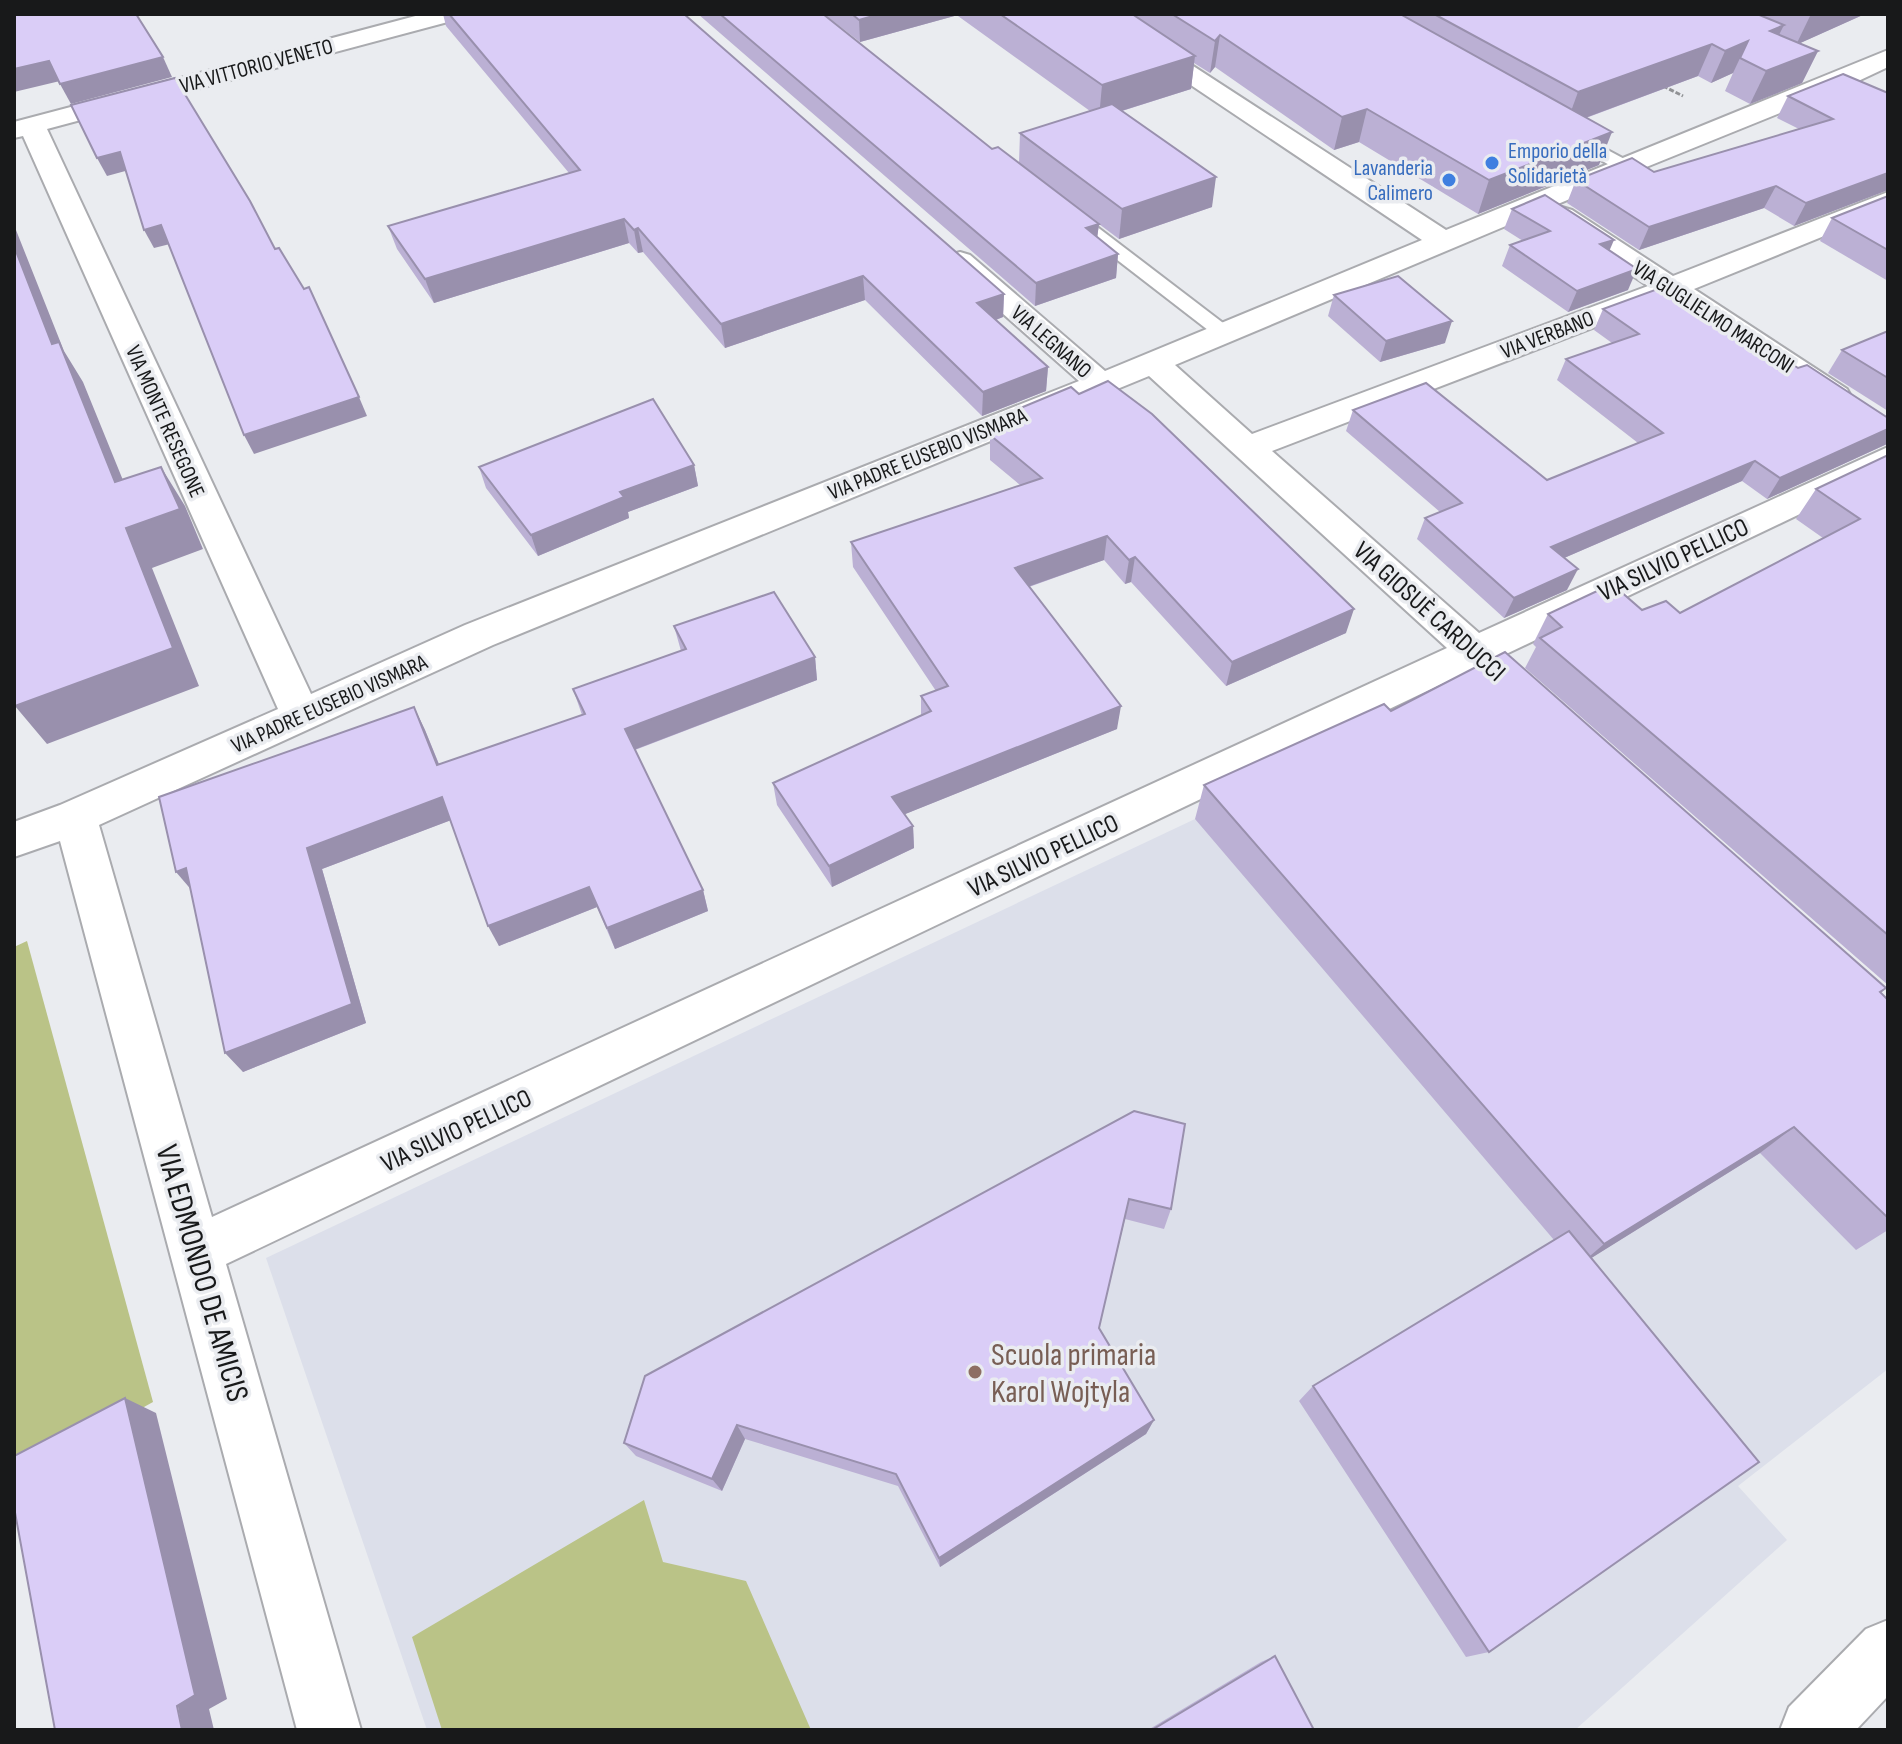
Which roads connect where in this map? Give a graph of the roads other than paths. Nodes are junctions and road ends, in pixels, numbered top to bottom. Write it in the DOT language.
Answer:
graph roads {
  1 [pos="451,14"];
  2 [pos="1097,14"];
  3 [pos="1888,57"];
  4 [pos="1554,127"];
  5 [pos="23,128"];
  6 [pos="1624,166"];
  7 [pos="1888,200"];
  8 [pos="1540,201"];
  9 [pos="1058,206"];
  10 [pos="1443,241"];
  11 [pos="943,246"];
  12 [pos="1670,288"];
  13 [pos="1224,333"];
  14 [pos="1153,363"];
  15 [pos="1100,383"];
  16 [pos="1862,414"];
  17 [pos="1249,447"];
  18 [pos="1888,458"];
  19 [pos="1476,653"];
  20 [pos="1521,693"];
  21 [pos="301,716"];
  22 [pos="75,817"];
  23 [pos="14,840"];
  24 [pos="197,1251"];
  25 [pos="1888,1651"];
  26 [pos="329,1730"];
  27 [pos="1812,1730"];
  1 -- 5 [label="street, VIA VITTORIO VENETO"];
  2 -- 10 [label="street"];
  3 -- 6 [label="street, VIA PADRE EUSEBIO VISMARA"];
  4 -- 6 [label="lane"];
  5 -- 21 [label="street, VIA MONTE RESEGONE"];
  6 -- 8 [label="street, VIA PADRE EUSEBIO VISMARA"];
  7 -- 12 [label="street, VIA VERBANO"];
  8 -- 10 [label="street, VIA PADRE EUSEBIO VISMARA"];
  8 -- 12 [label="street, VIA GUGLIELMO MARCONI"];
  9 -- 13 [label="lane"];
  10 -- 13 [label="street, VIA PADRE EUSEBIO VISMARA"];
  11 -- 15 [label="street, VIA LEGNANO"];
  12 -- 16 [label="street, VIA GUGLIELMO MARCONI"];
  12 -- 17 [label="street, VIA VERBANO"];
  13 -- 14 [label="street, VIA PADRE EUSEBIO VISMARA"];
  14 -- 15 [label="street, VIA PADRE EUSEBIO VISMARA"];
  14 -- 17 [label="street, VIA GIOSUÈ CARDUCCI"];
  15 -- 21 [label="street, VIA PADRE EUSEBIO VISMARA"];
  17 -- 19 [label="street, VIA GIOSUÈ CARDUCCI"];
  18 -- 19 [label="street, VIA SILVIO PELLICO"];
  19 -- 20 [label="street, VIA GIOSUÈ CARDUCCI"];
  19 -- 24 [label="street, VIA SILVIO PELLICO"];
  21 -- 22 [label="street, VIA PADRE EUSEBIO VISMARA"];
  22 -- 23 [label="street, VIA PADRE EUSEBIO VISMARA"];
  22 -- 24 [label="street, VIA EDMONDO DE AMICIS"];
  24 -- 26 [label="street, VIA EDMONDO DE AMICIS"];
  25 -- 27 [label="street"];
}
